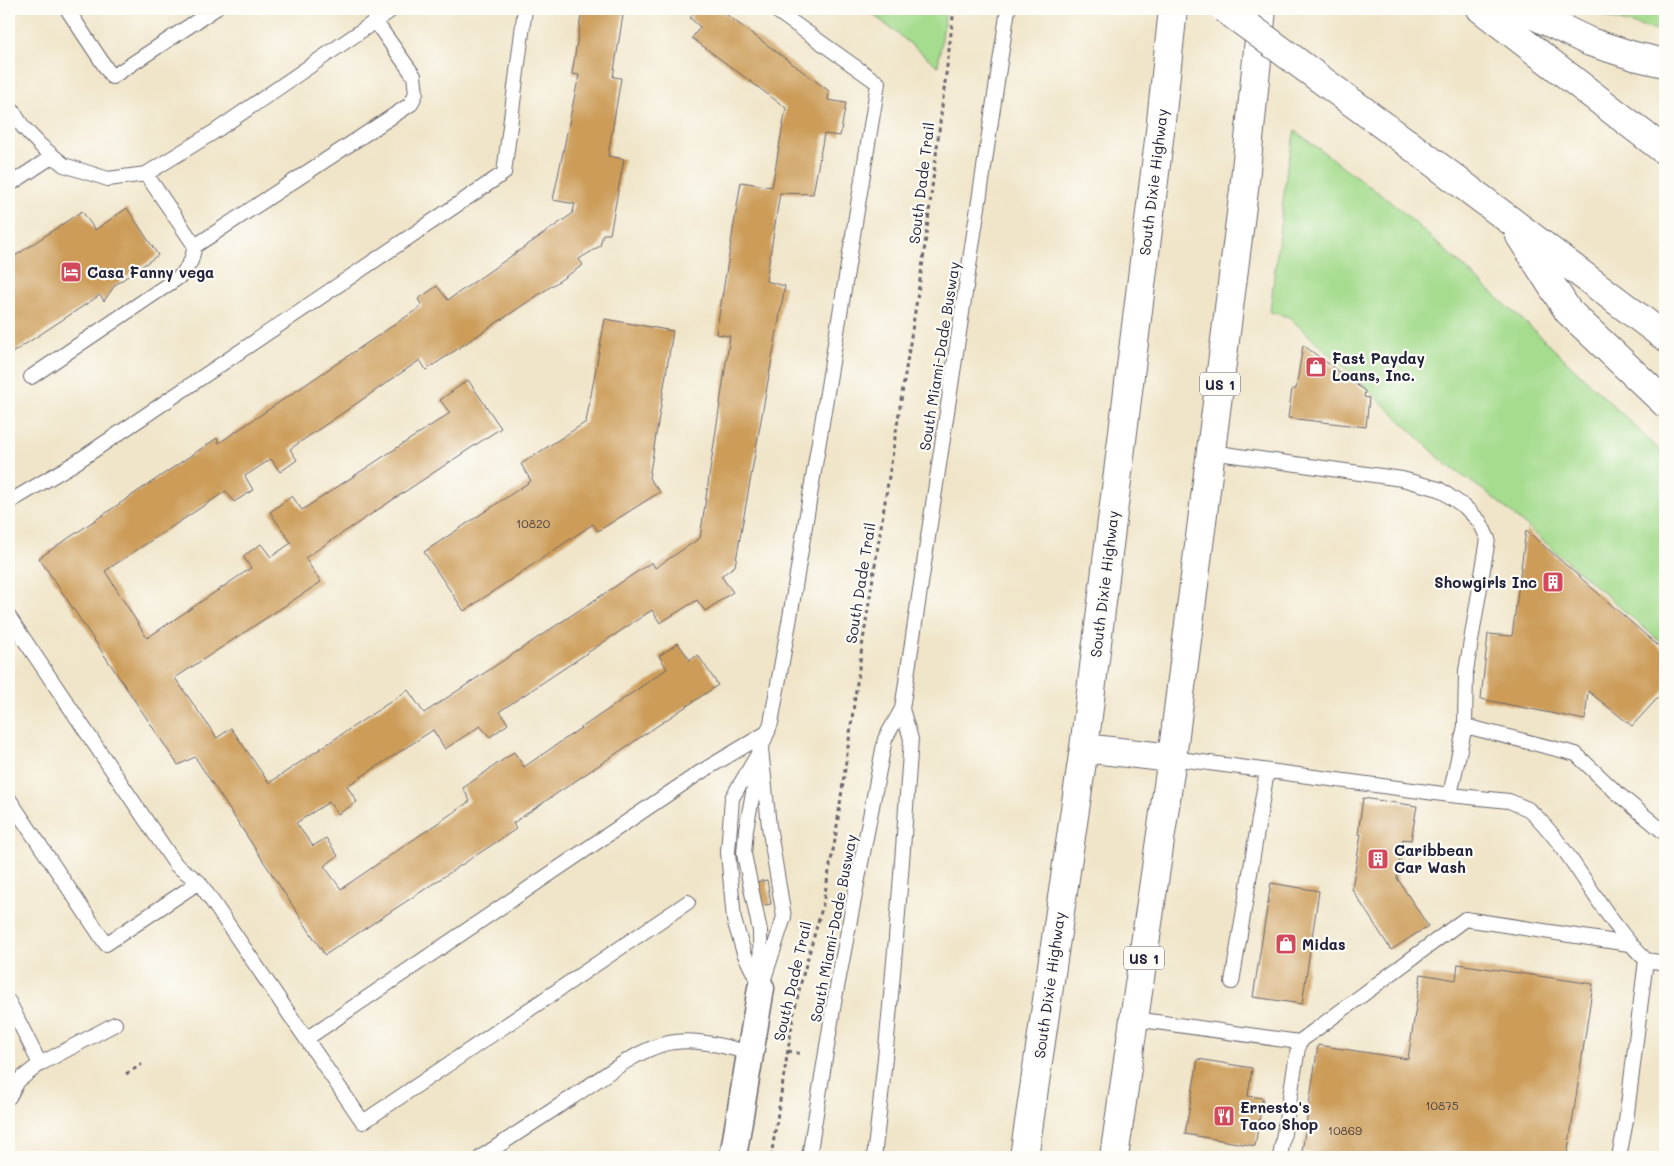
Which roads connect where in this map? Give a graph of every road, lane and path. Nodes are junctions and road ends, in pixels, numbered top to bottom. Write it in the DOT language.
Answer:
graph roads {
  1 [pos="67,9"];
  2 [pos="215,9"];
  3 [pos="393,9"];
  4 [pos="525,9"];
  5 [pos="774,9"];
  6 [pos="954,9"];
  7 [pos="1008,9"];
  8 [pos="1173,9"];
  9 [pos="1225,9"];
  10 [pos="1262,9"];
  11 [pos="1481,9"];
  12 [pos="1521,9"];
  13 [pos="375,21"];
  14 [pos="1665,63"];
  15 [pos="9,105"];
  16 [pos="1665,151"];
  17 [pos="53,156"];
  18 [pos="146,174"];
  19 [pos="9,185"];
  20 [pos="1510,220"];
  21 [pos="195,246"];
  22 [pos="1665,337"];
  23 [pos="31,377"];
  24 [pos="1665,403"];
  25 [pos="1211,452"];
  26 [pos="9,502"];
  27 [pos="9,617"];
  28 [pos="902,709"];
  29 [pos="1466,726"];
  30 [pos="768,732"];
  31 [pos="1084,748"];
  32 [pos="761,749"];
  33 [pos="1172,758"];
  34 [pos="1267,772"];
  35 [pos="1450,795"];
  36 [pos="9,799"];
  37 [pos="1665,832"];
  38 [pos="199,882"];
  39 [pos="688,902"];
  40 [pos="1629,944"];
  41 [pos="1646,960"];
  42 [pos="1665,963"];
  43 [pos="1232,982"];
  44 [pos="761,988"];
  45 [pos="9,1002"];
  46 [pos="1135,1019"];
  47 [pos="115,1024"];
  48 [pos="306,1039"];
  49 [pos="1299,1042"];
  50 [pos="787,1051"];
  51 [pos="751,1053"];
  52 [pos="802,1054"];
  53 [pos="40,1064"];
  54 [pos="142,1064"];
  55 [pos="126,1074"];
  56 [pos="9,1097"];
  57 [pos="481,1157"];
  58 [pos="733,1157"];
  59 [pos="771,1157"];
  60 [pos="809,1157"];
  61 [pos="874,1157"];
  62 [pos="1024,1157"];
  63 [pos="1114,1157"];
  64 [pos="1280,1157"];
  65 [pos="1619,1157"];
  1 -- 2 [label="lane"];
  3 -- 13 [label="lane"];
  4 -- 26 [label="lane"];
  5 -- 30 [label="lane"];
  6 -- 50 [label="path, South Dade Trail"];
  7 -- 28 [label="lane, South Miami-Dade Busway"];
  8 -- 31 [label="highway, South Dixie Highway"];
  9 -- 20 [label="highway, bridge"];
  10 -- 25 [label="highway, US 1"];
  11 -- 16 [label="highway"];
  12 -- 14 [label="highway"];
  13 -- 18 [label="lane"];
  13 -- 21 [label="lane"];
  15 -- 17 [label="lane"];
  17 -- 18 [label="lane"];
  17 -- 19 [label="lane"];
  18 -- 21 [label="lane"];
  20 -- 22 [label="highway"];
  20 -- 24 [label="highway"];
  21 -- 23 [label="lane"];
  25 -- 29 [label="lane"];
  25 -- 33 [label="highway, US 1"];
  27 -- 38 [label="lane"];
  28 -- 60 [label="lane, South Miami-Dade Busway"];
  28 -- 61 [label="lane, South Miami-Dade Busway"];
  29 -- 35 [label="lane"];
  29 -- 37 [label="lane"];
  30 -- 32 [label="lane"];
  30 -- 48 [label="lane"];
  31 -- 33 [label="highway"];
  31 -- 62 [label="highway, South Dixie Highway"];
  32 -- 44 [label="lane"];
  32 -- 44 [label="lane"];
  32 -- 44 [label="lane"];
  33 -- 34 [label="lane"];
  33 -- 46 [label="highway, US 1"];
  34 -- 35 [label="lane"];
  34 -- 43 [label="lane"];
  35 -- 40 [label="lane"];
  36 -- 38 [label="lane"];
  38 -- 48 [label="lane"];
  39 -- 48 [label="lane"];
  40 -- 41 [label="lane"];
  40 -- 49 [label="lane"];
  41 -- 42 [label="lane"];
  41 -- 65 [label="lane"];
  44 -- 51 [label="street"];
  45 -- 53 [label="lane"];
  46 -- 49 [label="lane"];
  46 -- 63 [label="highway, US 1"];
  47 -- 53 [label="lane"];
  49 -- 64 [label="lane"];
  50 -- 52 [label="path"];
  50 -- 59 [label="path, South Dade Trail"];
  51 -- 57 [label="lane"];
  51 -- 58 [label="street"];
  53 -- 56 [label="lane"];
  54 -- 55 [label="path"];
}
